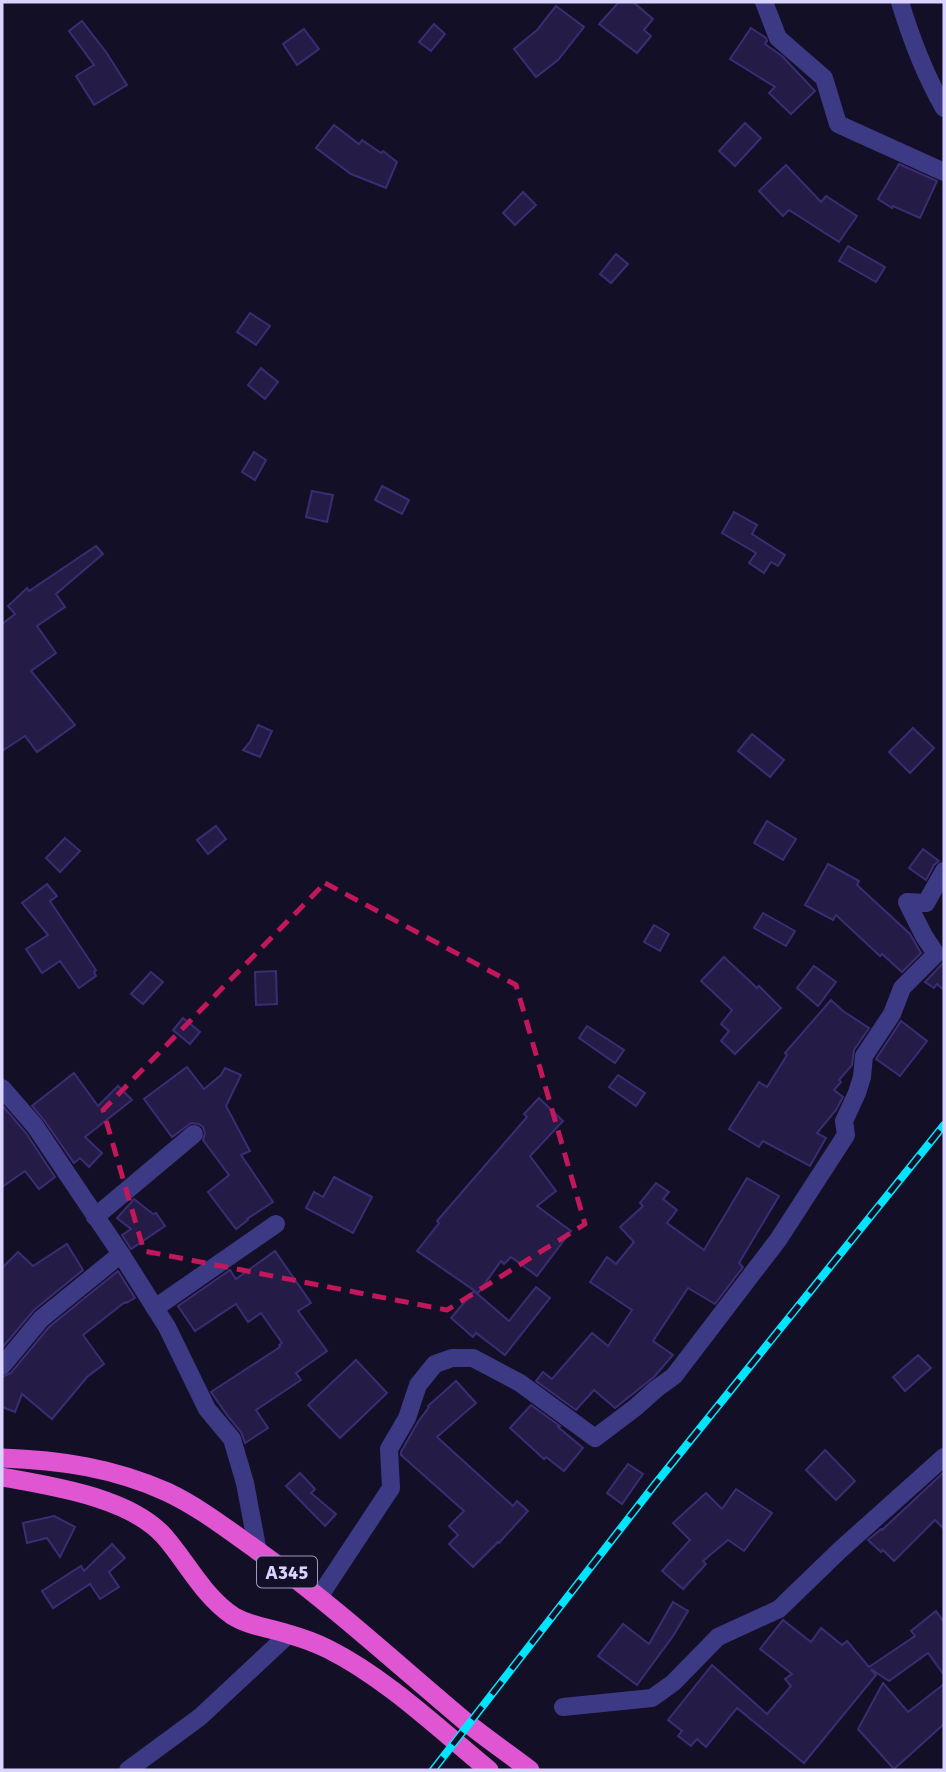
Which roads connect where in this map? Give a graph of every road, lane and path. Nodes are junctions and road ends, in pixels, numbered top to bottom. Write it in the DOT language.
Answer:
graph roads {
  1 [pos="764,2"];
  2 [pos="900,2"];
  3 [pos="944,108"];
  4 [pos="944,173"];
  5 [pos="944,871"];
  6 [pos="2,1088"];
  7 [pos="194,1134"];
  8 [pos="95,1217"];
  9 [pos="276,1224"];
  10 [pos="121,1254"];
  11 [pos="155,1308"];
  12 [pos="2,1366"];
  13 [pos="944,1457"];
  14 [pos="2,1458"];
  15 [pos="2,1477"];
  16 [pos="258,1552"];
  17 [pos="319,1597"];
  18 [pos="289,1634"];
  19 [pos="563,1707"];
  20 [pos="128,1770"];
  21 [pos="489,1770"];
  22 [pos="530,1770"];
  1 -- 4 [label="street"];
  2 -- 3 [label="street"];
  5 -- 17 [label="street"];
  6 -- 8 [label="street"];
  7 -- 8 [label="street"];
  8 -- 10 [label="street"];
  9 -- 11 [label="street"];
  10 -- 11 [label="street"];
  10 -- 12 [label="street"];
  11 -- 16 [label="street"];
  13 -- 19 [label="street"];
  14 -- 16 [label="highway, A345"];
  15 -- 18 [label="highway"];
  16 -- 17 [label="highway, A345"];
  17 -- 22 [label="highway, A345"];
  18 -- 20 [label="street"];
  18 -- 21 [label="highway"];
}
